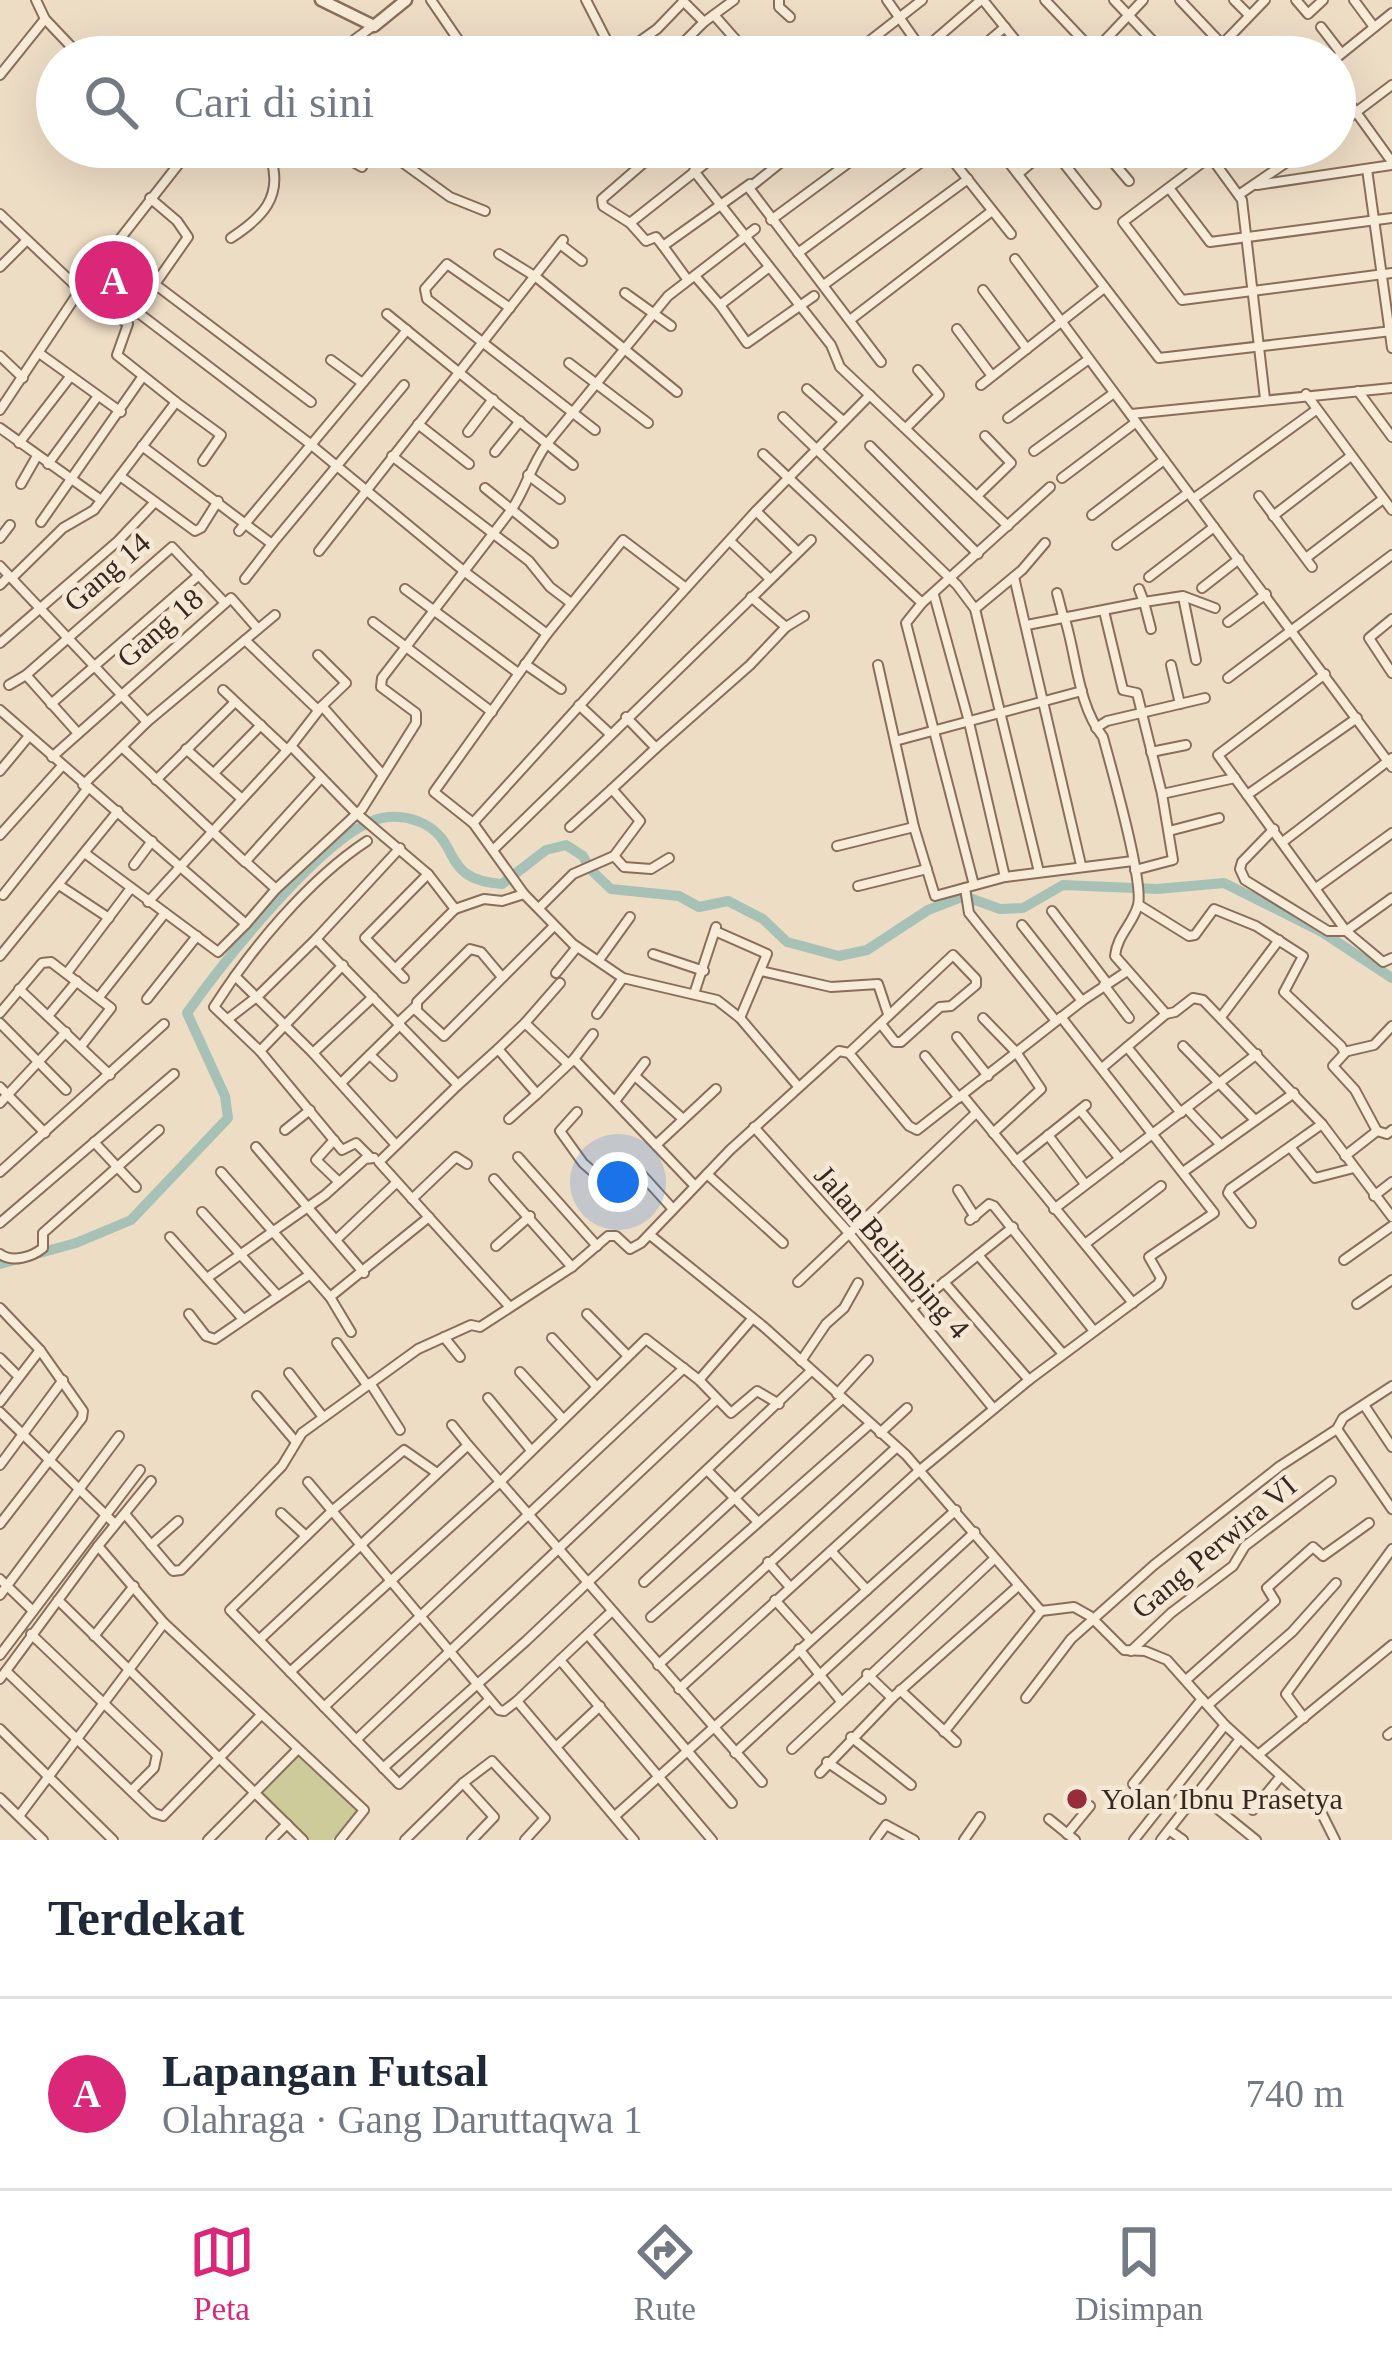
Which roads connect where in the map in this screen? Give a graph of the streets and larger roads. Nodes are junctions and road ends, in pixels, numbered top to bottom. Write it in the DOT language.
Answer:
graph roads {
  1 [pos="36,0"];
  2 [pos="321,0"];
  3 [pos="406,0"];
  4 [pos="431,0"];
  5 [pos="586,0"];
  6 [pos="734,0"];
  7 [pos="779,0"];
  8 [pos="887,0"];
  9 [pos="922,0"];
  10 [pos="982,0"];
  11 [pos="1045,0"];
  12 [pos="1114,0"];
  13 [pos="1144,0"];
  14 [pos="1180,0"];
  15 [pos="1234,0"];
  16 [pos="1265,0"];
  17 [pos="1296,0"];
  18 [pos="1323,0"];
  19 [pos="1354,0"];
  20 [pos="682,1"];
  21 [pos="1392,14"];
  22 [pos="714,15"];
  23 [pos="1249,15"];
  24 [pos="1129,16"];
  25 [pos="790,17"];
  26 [pos="45,19"];
  27 [pos="899,20"];
  28 [pos="704,22"];
  29 [pos="374,26"];
  30 [pos="1006,26"];
  31 [pos="1322,27"];
  32 [pos="1374,27"];
  33 [pos="61,36"];
  34 [pos="360,36"];
  35 [pos="456,36"];
  36 [pos="604,36"];
  37 [pos="646,36"];
  38 [pos="690,36"];
  39 [pos="732,36"];
  40 [pos="878,36"];
  41 [pos="911,36"];
  42 [pos="944,36"];
  43 [pos="994,36"];
  44 [pos="1014,36"];
  45 [pos="1077,36"];
  46 [pos="1111,36"];
  47 [pos="1148,36"];
  48 [pos="1214,36"];
  49 [pos="1229,36"];
  50 [pos="1327,36"];
  51 [pos="1356,42"];
  52 [pos="0,75"];
  53 [pos="1392,85"];
  54 [pos="1356,113"];
  55 [pos="1389,150"];
  56 [pos="1392,164"];
  57 [pos="175,168"];
  58 [pos="274,168"];
  59 [pos="408,168"];
  60 [pos="638,168"];
  61 [pos="698,168"];
  62 [pos="772,168"];
  63 [pos="842,168"];
  64 [pos="913,168"];
  65 [pos="959,168"];
  66 [pos="1013,168"];
  67 [pos="1025,168"];
  68 [pos="1068,168"];
  69 [pos="1118,168"];
  70 [pos="1195,168"];
  71 [pos="1219,168"];
  72 [pos="1281,168"];
  73 [pos="1367,169"];
  74 [pos="694,171"];
  75 [pos="1018,174"];
  76 [pos="968,179"];
  77 [pos="1129,181"];
  78 [pos="750,184"];
  79 [pos="1258,185"];
  80 [pos="1169,188"];
  81 [pos="1240,194"];
  82 [pos="150,199"];
  83 [pos="721,204"];
  84 [pos="1096,204"];
  85 [pos="992,211"];
  86 [pos="485,212"];
  87 [pos="0,214"];
  88 [pos="1392,218"];
  89 [pos="771,220"];
  90 [pos="1375,220"];
  91 [pos="630,223"];
  92 [pos="755,229"];
  93 [pos="1011,234"];
  94 [pos="745,236"];
  95 [pos="1249,237"];
  96 [pos="231,238"];
  97 [pos="26,241"];
  98 [pos="663,246"];
  99 [pos="798,253"];
  100 [pos="499,254"];
  101 [pos="1015,259"];
  102 [pos="581,261"];
  103 [pos="0,267"];
  104 [pos="768,268"];
  105 [pos="1387,273"];
  106 [pos="536,277"];
  107 [pos="691,278"];
  108 [pos="825,284"];
  109 [pos="156,285"];
  110 [pos="1104,288"];
  111 [pos="1253,288"];
  112 [pos="80,290"];
  113 [pos="983,290"];
  114 [pos="626,292"];
  115 [pos="814,296"];
  116 [pos="720,305"];
  117 [pos="797,307"];
  118 [pos="510,308"];
  119 [pos="136,311"];
  120 [pos="653,312"];
  121 [pos="387,314"];
  122 [pos="850,320"];
  123 [pos="1063,322"];
  124 [pos="128,324"];
  125 [pos="671,326"];
  126 [pos="407,329"];
  127 [pos="956,329"];
  128 [pos="1391,331"];
  129 [pos="482,341"];
  130 [pos="625,347"];
  131 [pos="1392,348"];
  132 [pos="1259,349"];
  133 [pos="1028,350"];
  134 [pos="39,353"];
  135 [pos="0,356"];
  136 [pos="1089,359"];
  137 [pos="331,360"];
  138 [pos="881,362"];
  139 [pos="568,363"];
  140 [pos="918,370"];
  141 [pos="459,371"];
  142 [pos="143,376"];
  143 [pos="992,376"];
  144 [pos="70,377"];
  145 [pos="23,378"];
  146 [pos="361,382"];
  147 [pos="596,383"];
  148 [pos="404,385"];
  149 [pos="981,385"];
  150 [pos="1392,388"];
  151 [pos="807,389"];
  152 [pos="1358,390"];
  153 [pos="677,392"];
  154 [pos="1114,393"];
  155 [pos="1306,394"];
  156 [pos="870,395"];
  157 [pos="98,396"];
  158 [pos="493,399"];
  159 [pos="1265,399"];
  160 [pos="176,402"];
  161 [pos="311,402"];
  162 [pos="0,410"];
  163 [pos="1316,410"];
  164 [pos="122,412"];
  165 [pos="572,412"];
  166 [pos="783,418"];
  167 [pos="1008,418"];
  168 [pos="1133,418"];
  169 [pos="520,421"];
  170 [pos="843,422"];
  171 [pos="648,423"];
  172 [pos="418,424"];
  173 [pos="0,428"];
  174 [pos="906,428"];
  175 [pos="596,430"];
  176 [pos="468,432"];
  177 [pos="985,436"];
  178 [pos="1392,436"];
  179 [pos="19,443"];
  180 [pos="309,443"];
  181 [pos="142,446"];
  182 [pos="546,446"];
  183 [pos="870,446"];
  184 [pos="815,449"];
  185 [pos="1034,451"];
  186 [pos="495,452"];
  187 [pos="763,454"];
  188 [pos="37,456"];
  189 [pos="1351,456"];
  190 [pos="392,457"];
  191 [pos="1164,460"];
  192 [pos="203,461"];
  193 [pos="48,464"];
  194 [pos="469,464"];
  195 [pos="572,465"];
  196 [pos="336,467"];
  197 [pos="528,475"];
  198 [pos="120,476"];
  199 [pos="788,478"];
  200 [pos="1062,478"];
  201 [pos="71,479"];
  202 [pos="21,484"];
  203 [pos="1050,487"];
  204 [pos="485,488"];
  205 [pos="365,490"];
  206 [pos="976,496"];
  207 [pos="1191,496"];
  208 [pos="1259,496"];
  209 [pos="560,499"];
  210 [pos="1383,499"];
  211 [pos="101,500"];
  212 [pos="218,501"];
  213 [pos="155,502"];
  214 [pos="512,509"];
  215 [pos="756,511"];
  216 [pos="1392,511"];
  217 [pos="1092,515"];
  218 [pos="1273,516"];
  219 [pos="247,521"];
  220 [pos="41,522"];
  221 [pos="10,525"];
  222 [pos="1008,526"];
  223 [pos="1214,527"];
  224 [pos="238,532"];
  225 [pos="493,532"];
  226 [pos="0,538"];
  227 [pos="811,540"];
  228 [pos="731,542"];
  229 [pos="553,543"];
  230 [pos="1045,543"];
  231 [pos="272,544"];
  232 [pos="1117,545"];
  233 [pos="319,551"];
  234 [pos="798,552"];
  235 [pos="978,554"];
  236 [pos="1392,555"];
  237 [pos="1239,559"];
  238 [pos="0,566"];
  239 [pos="465,572"];
  240 [pos="199,575"];
  241 [pos="11,577"];
  242 [pos="1014,577"];
  243 [pos="1149,577"];
  244 [pos="244,579"];
  245 [pos="770,579"];
  246 [pos="950,580"];
  247 [pos="0,585"];
  248 [pos="686,588"];
  249 [pos="1202,588"];
  250 [pos="405,589"];
  251 [pos="1139,589"];
  252 [pos="1058,593"];
  253 [pos="1266,594"];
  254 [pos="934,595"];
  255 [pos="1183,596"];
  256 [pos="751,597"];
  257 [pos="228,600"];
  258 [pos="1144,602"];
  259 [pos="922,603"];
  260 [pos="572,604"];
  261 [pos="42,608"];
  262 [pos="1215,608"];
  263 [pos="975,609"];
  264 [pos="436,610"];
  265 [pos="1104,611"];
  266 [pos="275,615"];
  267 [pos="803,616"];
  268 [pos="1064,616"];
  269 [pos="1392,619"];
  270 [pos="373,622"];
  271 [pos="1228,622"];
  272 [pos="1027,625"];
  273 [pos="786,627"];
  274 [pos="258,629"];
  275 [pos="1151,629"];
  276 [pos="1293,630"];
  277 [pos="547,634"];
  278 [pos="69,637"];
  279 [pos="245,640"];
  280 [pos="0,643"];
  281 [pos="406,648"];
  282 [pos="318,655"];
  283 [pos="1196,660"];
  284 [pos="525,664"];
  285 [pos="92,665"];
  286 [pos="878,665"];
  287 [pos="1171,665"];
  288 [pos="518,673"];
  289 [pos="1392,673"];
  290 [pos="1325,674"];
  291 [pos="26,675"];
  292 [pos="1228,678"];
  293 [pos="9,685"];
  294 [pos="561,689"];
  295 [pos="223,690"];
  296 [pos="1082,691"];
  297 [pos="121,694"];
  298 [pos="1205,698"];
  299 [pos="1045,700"];
  300 [pos="235,702"];
  301 [pos="51,704"];
  302 [pos="1180,704"];
  303 [pos="579,706"];
  304 [pos="320,708"];
  305 [pos="999,710"];
  306 [pos="0,711"];
  307 [pos="492,712"];
  308 [pos="1142,712"];
  309 [pos="626,717"];
  310 [pos="968,718"];
  311 [pos="1358,718"];
  312 [pos="147,722"];
  313 [pos="261,725"];
  314 [pos="934,728"];
  315 [pos="1096,728"];
  316 [pos="76,731"];
  317 [pos="610,733"];
  318 [pos="28,736"];
  319 [pos="895,741"];
  320 [pos="1186,745"];
  321 [pos="123,748"];
  322 [pos="289,748"];
  323 [pos="656,748"];
  324 [pos="186,749"];
  325 [pos="1151,752"];
  326 [pos="52,757"];
  327 [pos="1390,762"];
  328 [pos="62,766"];
  329 [pos="0,771"];
  330 [pos="214,773"];
  331 [pos="382,774"];
  332 [pos="321,778"];
  333 [pos="1235,778"];
  334 [pos="156,780"];
  335 [pos="86,786"];
  336 [pos="612,789"];
  337 [pos="1162,794"];
  338 [pos="1247,795"];
  339 [pos="242,799"];
  340 [pos="118,811"];
  341 [pos="355,812"];
  342 [pos="1219,818"];
  343 [pos="473,823"];
  344 [pos="570,827"];
  345 [pos="914,827"];
  346 [pos="212,829"];
  347 [pos="1274,830"];
  348 [pos="1169,831"];
  349 [pos="1392,833"];
  350 [pos="0,835"];
  351 [pos="152,841"];
  352 [pos="367,841"];
  353 [pos="1283,841"];
  354 [pos="837,846"];
  355 [pos="400,848"];
  356 [pos="493,850"];
  357 [pos="86,854"];
  358 [pos="614,856"];
  359 [pos="669,858"];
  360 [pos="245,862"];
  361 [pos="178,865"];
  362 [pos="1081,865"];
  363 [pos="134,866"];
  364 [pos="927,868"];
  365 [pos="1135,870"];
  366 [pos="1039,872"];
  367 [pos="428,874"];
  368 [pos="1005,877"];
  369 [pos="59,885"];
  370 [pos="859,886"];
  371 [pos="131,888"];
  372 [pos="1316,888"];
  373 [pos="276,889"];
  374 [pos="968,889"];
  375 [pos="520,891"];
  376 [pos="1,895"];
  377 [pos="1392,898"];
  378 [pos="1138,899"];
  379 [pos="148,902"];
  380 [pos="539,908"];
  381 [pos="455,909"];
  382 [pos="1052,911"];
  383 [pos="165,913"];
  384 [pos="630,917"];
  385 [pos="109,918"];
  386 [pos="246,924"];
  387 [pos="1022,925"];
  388 [pos="553,927"];
  389 [pos="1346,931"];
  390 [pos="196,936"];
  391 [pos="316,939"];
  392 [pos="1279,940"];
  393 [pos="577,947"];
  394 [pos="653,954"];
  395 [pos="0,956"];
  396 [pos="599,959"];
  397 [pos="1388,960"];
  398 [pos="343,965"];
  399 [pos="1392,968"];
  400 [pos="395,969"];
  401 [pos="704,971"];
  402 [pos="761,971"];
  403 [pos="1126,972"];
  404 [pos="67,973"];
  405 [pos="235,976"];
  406 [pos="502,977"];
  407 [pos="404,978"];
  408 [pos="622,978"];
  409 [pos="77,981"];
  410 [pos="1106,984"];
  411 [pos="19,989"];
  412 [pos="694,994"];
  413 [pos="258,996"];
  414 [pos="98,997"];
  415 [pos="373,997"];
  416 [pos="148,999"];
  417 [pos="1082,1001"];
  418 [pos="416,1006"];
  419 [pos="0,1013"];
  420 [pos="597,1014"];
  421 [pos="888,1014"];
  422 [pos="1166,1014"];
  423 [pos="48,1016"];
  424 [pos="1221,1017"];
  425 [pos="740,1018"];
  426 [pos="983,1018"];
  427 [pos="1129,1018"];
  428 [pos="228,1019"];
  429 [pos="1059,1019"];
  430 [pos="0,1022"];
  431 [pos="525,1023"];
  432 [pos="164,1024"];
  433 [pos="286,1024"];
  434 [pos="399,1024"];
  435 [pos="881,1024"];
  436 [pos="1392,1026"];
  437 [pos="66,1032"];
  438 [pos="593,1034"];
  439 [pos="957,1037"];
  440 [pos="82,1046"];
  441 [pos="1183,1046"];
  442 [pos="1127,1047"];
  443 [pos="498,1049"];
  444 [pos="260,1051"];
  445 [pos="1016,1052"];
  446 [pos="1344,1052"];
  447 [pos="314,1053"];
  448 [pos="849,1053"];
  449 [pos="1257,1054"];
  450 [pos="370,1055"];
  451 [pos="925,1056"];
  452 [pos="39,1061"];
  453 [pos="571,1061"];
  454 [pos="645,1062"];
  455 [pos="1102,1068"];
  456 [pos="175,1074"];
  457 [pos="110,1076"];
  458 [pos="392,1076"];
  459 [pos="635,1076"];
  460 [pos="988,1076"];
  461 [pos="1219,1082"];
  462 [pos="341,1084"];
  463 [pos="458,1085"];
  464 [pos="797,1085"];
  465 [pos="4,1090"];
  466 [pos="66,1090"];
  467 [pos="716,1090"];
  468 [pos="1294,1093"];
  469 [pos="537,1094"];
  470 [pos="961,1097"];
  471 [pos="615,1101"];
  472 [pos="0,1102"];
  473 [pos="310,1110"];
  474 [pos="1184,1111"];
  475 [pos="577,1112"];
  476 [pos="976,1112"];
  477 [pos="683,1119"];
  478 [pos="1254,1119"];
  479 [pos="509,1120"];
  480 [pos="1322,1124"];
  481 [pos="754,1127"];
  482 [pos="160,1130"];
  483 [pos="285,1130"];
  484 [pos="1392,1130"];
  485 [pos="1377,1131"];
  486 [pos="993,1132"];
  487 [pos="44,1133"];
  488 [pos="1154,1133"];
  489 [pos="1048,1135"];
  490 [pos="334,1140"];
  491 [pos="94,1142"];
  492 [pos="395,1145"];
  493 [pos="656,1145"];
  494 [pos="1221,1145"];
  495 [pos="256,1147"];
  496 [pos="1290,1147"];
  497 [pos="1345,1156"];
  498 [pos="518,1157"];
  499 [pos="374,1159"];
  500 [pos="1120,1159"];
  501 [pos="1016,1161"];
  502 [pos="467,1164"];
  503 [pos="119,1167"];
  504 [pos="1354,1168"];
  505 [pos="0,1172"];
  506 [pos="221,1172"];
  507 [pos="1184,1172"];
  508 [pos="707,1174"];
  509 [pos="494,1179"];
  510 [pos="340,1182"];
  511 [pos="1392,1182"];
  512 [pos="397,1183"];
  513 [pos="1085,1184"];
  514 [pos="694,1185"];
  515 [pos="1162,1186"];
  516 [pos="136,1187"];
  517 [pos="958,1190"];
  518 [pos="1374,1196"];
  519 [pos="412,1199"];
  520 [pos="1233,1200"];
  521 [pos="308,1208"];
  522 [pos="672,1208"];
  523 [pos="1054,1209"];
  524 [pos="202,1212"];
  525 [pos="1214,1213"];
  526 [pos="530,1216"];
  527 [pos="429,1217"];
  528 [pos="1392,1217"];
  529 [pos="0,1223"];
  530 [pos="1251,1223"];
  531 [pos="1392,1226"];
  532 [pos="1013,1228"];
  533 [pos="274,1232"];
  534 [pos="848,1232"];
  535 [pos="650,1235"];
  536 [pos="170,1237"];
  537 [pos="337,1239"];
  538 [pos="783,1243"];
  539 [pos="1084,1244"];
  540 [pos="496,1246"];
  541 [pos="597,1246"];
  542 [pos="0,1254"];
  543 [pos="978,1255"];
  544 [pos="240,1256"];
  545 [pos="1344,1260"];
  546 [pos="572,1268"];
  547 [pos="364,1273"];
  548 [pos="309,1275"];
  549 [pos="207,1278"];
  550 [pos="1392,1280"];
  551 [pos="797,1282"];
  552 [pos="944,1282"];
  553 [pos="857,1283"];
  554 [pos="278,1296"];
  555 [pos="330,1297"];
  556 [pos="1133,1303"];
  557 [pos="1357,1304"];
  558 [pos="509,1306"];
  559 [pos="0,1308"];
  560 [pos="912,1308"];
  561 [pos="189,1314"];
  562 [pos="587,1314"];
  563 [pos="243,1319"];
  564 [pos="752,1319"];
  565 [pos="1094,1331"];
  566 [pos="351,1332"];
  567 [pos="445,1336"];
  568 [pos="552,1338"];
  569 [pos="337,1343"];
  570 [pos="40,1350"];
  571 [pos="1063,1354"];
  572 [pos="627,1355"];
  573 [pos="460,1357"];
  574 [pos="0,1358"];
  575 [pos="868,1360"];
  576 [pos="801,1361"];
  577 [pos="684,1368"];
  578 [pos="812,1371"];
  579 [pos="289,1372"];
  580 [pos="520,1372"];
  581 [pos="19,1377"];
  582 [pos="63,1379"];
  583 [pos="699,1380"];
  584 [pos="1029,1380"];
  585 [pos="369,1384"];
  586 [pos="596,1386"];
  587 [pos="1392,1386"];
  588 [pos="257,1396"];
  589 [pos="839,1396"];
  590 [pos="488,1398"];
  591 [pos="716,1400"];
  592 [pos="0,1402"];
  593 [pos="779,1404"];
  594 [pos="1364,1405"];
  595 [pos="907,1408"];
  596 [pos="993,1408"];
  597 [pos="0,1412"];
  598 [pos="323,1418"];
  599 [pos="562,1418"];
  600 [pos="870,1424"];
  601 [pos="452,1425"];
  602 [pos="400,1430"];
  603 [pos="1337,1430"];
  604 [pos="24,1433"];
  605 [pos="880,1433"];
  606 [pos="119,1436"];
  607 [pos="296,1442"];
  608 [pos="468,1444"];
  609 [pos="897,1447"];
  610 [pos="1392,1447"];
  611 [pos="530,1449"];
  612 [pos="51,1458"];
  613 [pos="0,1466"];
  614 [pos="920,1470"];
  615 [pos="140,1471"];
  616 [pos="708,1472"];
  617 [pos="437,1473"];
  618 [pos="151,1481"];
  619 [pos="1331,1481"];
  620 [pos="308,1482"];
  621 [pos="500,1482"];
  622 [pos="79,1485"];
  623 [pos="734,1499"];
  624 [pos="1392,1509"];
  625 [pos="333,1510"];
  626 [pos="956,1510"];
  627 [pos="281,1513"];
  628 [pos="124,1514"];
  629 [pos="530,1514"];
  630 [pos="106,1515"];
  631 [pos="178,1521"];
  632 [pos="757,1521"];
  633 [pos="1369,1523"];
  634 [pos="0,1524"];
  635 [pos="116,1524"];
  636 [pos="975,1532"];
  637 [pos="306,1537"];
  638 [pos="362,1544"];
  639 [pos="151,1545"];
  640 [pos="98,1546"];
  641 [pos="559,1547"];
  642 [pos="1392,1549"];
  643 [pos="831,1551"];
  644 [pos="994,1559"];
  645 [pos="768,1562"];
  646 [pos="390,1581"];
  647 [pos="586,1581"];
  648 [pos="3,1582"];
  649 [pos="644,1582"];
  650 [pos="1336,1583"];
  651 [pos="134,1586"];
  652 [pos="790,1587"];
  653 [pos="1017,1587"];
  654 [pos="867,1590"];
  655 [pos="0,1594"];
  656 [pos="58,1600"];
  657 [pos="775,1600"];
  658 [pos="33,1611"];
  659 [pos="1041,1611"];
  660 [pos="611,1612"];
  661 [pos="421,1617"];
  662 [pos="651,1617"];
  663 [pos="1093,1618"];
  664 [pos="164,1623"];
  665 [pos="31,1634"];
  666 [pos="588,1634"];
  667 [pos="94,1636"];
  668 [pos="260,1639"];
  669 [pos="810,1640"];
  670 [pos="1392,1645"];
  671 [pos="799,1649"];
  672 [pos="449,1652"];
  673 [pos="1130,1652"];
  674 [pos="0,1655"];
  675 [pos="560,1660"];
  676 [pos="658,1665"];
  677 [pos="130,1669"];
  678 [pos="290,1672"];
  679 [pos="867,1674"];
  680 [pos="3,1675"];
  681 [pos="819,1675"];
  682 [pos="1186,1680"];
  683 [pos="476,1685"];
  684 [pos="679,1689"];
  685 [pos="900,1690"];
  686 [pos="892,1698"];
  687 [pos="1026,1698"];
  688 [pos="489,1700"];
  689 [pos="840,1700"];
  690 [pos="517,1701"];
  691 [pos="1205,1702"];
  692 [pos="103,1704"];
  693 [pos="600,1706"];
  694 [pos="324,1707"];
  695 [pos="260,1715"];
  696 [pos="1304,1718"];
  697 [pos="1225,1725"];
  698 [pos="713,1728"];
  699 [pos="0,1730"];
  700 [pos="944,1732"];
  701 [pos="79,1737"];
  702 [pos="850,1737"];
  703 [pos="1240,1739"];
  704 [pos="356,1740"];
  705 [pos="956,1742"];
  706 [pos="556,1747"];
  707 [pos="792,1749"];
  708 [pos="297,1750"];
  709 [pos="688,1750"];
  710 [pos="735,1753"];
  711 [pos="1258,1755"];
  712 [pos="219,1757"];
  713 [pos="827,1762"];
  714 [pos="383,1768"];
  715 [pos="820,1773"];
  716 [pos="50,1776"];
  717 [pos="659,1776"];
  718 [pos="1281,1776"];
  719 [pos="762,1782"];
  720 [pos="463,1783"];
  721 [pos="1133,1784"];
  722 [pos="910,1785"];
  723 [pos="132,1790"];
  724 [pos="255,1792"];
  725 [pos="1198,1793"];
  726 [pos="0,1798"];
  727 [pos="881,1799"];
  728 [pos="732,1803"];
  729 [pos="1090,1806"];
  730 [pos="1253,1810"];
  731 [pos="19,1816"];
  732 [pos="615,1816"];
  733 [pos="980,1817"];
  734 [pos="1049,1820"];
  735 [pos="287,1824"];
  736 [pos="1169,1830"];
  737 [pos="1071,1837"];
  738 [pos="409,1839"];
  739 [pos="43,1840"];
  740 [pos="113,1840"];
  741 [pos="208,1840"];
  742 [pos="272,1840"];
  743 [pos="303,1840"];
  744 [pos="340,1840"];
  745 [pos="472,1840"];
  746 [pos="525,1840"];
  747 [pos="634,1840"];
  748 [pos="712,1840"];
  749 [pos="875,1840"];
  750 [pos="914,1840"];
  751 [pos="964,1840"];
  752 [pos="1134,1840"];
  753 [pos="1161,1840"];
  754 [pos="1183,1840"];
  755 [pos="1256,1840"];
  756 [pos="1335,1840"];
  1 -- 26 [label="street"];
  2 -- 29 [label="street"];
  3 -- 29 [label="street"];
  4 -- 35 [label="street"];
  5 -- 36 [label="street"];
  6 -- 22 [label="street"];
  7 -- 25 [label="street"];
  8 -- 27 [label="street"];
  9 -- 27 [label="street"];
  10 -- 30 [label="street"];
  10 -- 42 [label="street"];
  11 -- 45 [label="street"];
  12 -- 24 [label="street"];
  13 -- 24 [label="street"];
  14 -- 48 [label="street"];
  15 -- 23 [label="street"];
  16 -- 23 [label="street"];
  17 -- 18 [label="street"];
  19 -- 32 [label="street"];
  20 -- 28 [label="street"];
  20 -- 37 [label="street"];
  21 -- 32 [label="street"];
  22 -- 28 [label="street"];
  22 -- 39 [label="street"];
  23 -- 49 [label="street"];
  24 -- 46 [label="street"];
  24 -- 47 [label="street"];
  26 -- 33 [label="street"];
  26 -- 52 [label="street"];
  27 -- 40 [label="street"];
  27 -- 41 [label="street"];
  28 -- 38 [label="street"];
  29 -- 34 [label="street"];
  30 -- 43 [label="street"];
  30 -- 44 [label="street"];
  31 -- 50 [label="street"];
  32 -- 51 [label="street"];
  53 -- 54 [label="street"];
  54 -- 55 [label="street"];
  55 -- 56 [label="street"];
  56 -- 73 [label="street"];
  57 -- 82 [label="street"];
  58 -- 96 [label="street"];
  59 -- 86 [label="street"];
  60 -- 91 [label="street"];
  61 -- 74 [label="street"];
  62 -- 78 [label="street"];
  63 -- 89 [label="street"];
  64 -- 99 [label="street"];
  65 -- 76 [label="street"];
  66 -- 75 [label="street"];
  67 -- 75 [label="street"];
  68 -- 84 [label="street"];
  69 -- 77 [label="street"];
  70 -- 80 [label="street"];
  71 -- 81 [label="street"];
  72 -- 79 [label="street"];
  73 -- 79 [label="street"];
  73 -- 90 [label="street"];
  74 -- 83 [label="street"];
  74 -- 91 [label="street"];
  75 -- 110 [label="street"];
  76 -- 85 [label="street"];
  76 -- 108 [label="street"];
  78 -- 83 [label="street"];
  78 -- 89 [label="street"];
  79 -- 81 [label="street"];
  80 -- 95 [label="street"];
  80 -- 111 [label="street"];
  81 -- 95 [label="street"];
  82 -- 109 [label="street"];
  82 -- 112 [label="street"];
  83 -- 94 [label="street"];
  83 -- 98 [label="street"];
  85 -- 93 [label="street"];
  85 -- 122 [label="street"];
  87 -- 97 [label="street"];
  88 -- 90 [label="street"];
  89 -- 99 [label="street"];
  90 -- 95 [label="street"];
  90 -- 105 [label="street"];
  91 -- 98 [label="street"];
  92 -- 94 [label="street"];
  94 -- 104 [label="street"];
  94 -- 107 [label="street"];
  95 -- 111 [label="street"];
  97 -- 103 [label="street"];
  97 -- 112 [label="street"];
  98 -- 107 [label="street"];
  99 -- 108 [label="street"];
  100 -- 106 [label="street"];
  101 -- 123 [label="street"];
  102 -- 106 [label="street"];
  104 -- 116 [label="street"];
  104 -- 117 [label="street"];
  105 -- 111 [label="street"];
  105 -- 128 [label="street"];
  106 -- 118 [label="street"];
  106 -- 130 [label="street"];
  107 -- 116 [label="street"];
  107 -- 120 [label="street"];
  108 -- 122 [label="street"];
  109 -- 119 [label="street"];
  109 -- 161 [label="street"];
  110 -- 123 [label="street"];
  110 -- 132 [label="street"];
  111 -- 132 [label="street"];
  112 -- 124 [label="street"];
  112 -- 134 [label="street"];
  113 -- 133 [label="street"];
  114 -- 120 [label="street"];
  115 -- 117 [label="street"];
  116 -- 117 [label="street"];
  117 -- 156 [label="street"];
  118 -- 129 [label="street"];
  118 -- 129 [label="street"];
  119 -- 124 [label="street"];
  119 -- 180 [label="street"];
  120 -- 125 [label="street"];
  120 -- 130 [label="street"];
  121 -- 126 [label="street"];
  122 -- 138 [label="street"];
  123 -- 133 [label="street"];
  123 -- 136 [label="street"];
  124 -- 142 [label="street"];
  126 -- 141 [label="street"];
  126 -- 146 [label="street"];
  127 -- 143 [label="street"];
  128 -- 131 [label="street"];
  128 -- 132 [label="street"];
  129 -- 141 [label="street"];
  129 -- 165 [label="street"];
  130 -- 147 [label="street"];
  130 -- 153 [label="street"];
  132 -- 159 [label="street"];
  133 -- 143 [label="street"];
  134 -- 144 [label="street"];
  134 -- 145 [label="street"];
  135 -- 145 [label="street"];
  136 -- 154 [label="street"];
  136 -- 167 [label="street"];
  137 -- 146 [label="street"];
  139 -- 147 [label="street"];
  140 -- 174 [label="street"];
  141 -- 158 [label="street"];
  141 -- 172 [label="street"];
  142 -- 160 [label="street"];
  142 -- 164 [label="street"];
  143 -- 149 [label="street"];
  144 -- 157 [label="street"];
  144 -- 179 [label="street"];
  145 -- 162 [label="street"];
  146 -- 180 [label="street"];
  147 -- 165 [label="street"];
  147 -- 171 [label="street"];
  148 -- 196 [label="street"];
  150 -- 152 [label="street"];
  151 -- 170 [label="street"];
  152 -- 155 [label="street"];
  152 -- 178 [label="street"];
  154 -- 168 [label="street"];
  154 -- 185 [label="street"];
  155 -- 159 [label="street"];
  155 -- 163 [label="street"];
  156 -- 170 [label="street"];
  156 -- 174 [label="street"];
  157 -- 164 [label="street"];
  157 -- 193 [label="street"];
  158 -- 169 [label="street"];
  158 -- 176 [label="street"];
  159 -- 168 [label="street"];
  160 -- 181 [label="street"];
  160 -- 192 [label="street"];
  163 -- 189 [label="street"];
  163 -- 207 [label="street"];
  164 -- 201 [label="street"];
  165 -- 175 [label="street"];
  165 -- 182 [label="street"];
  166 -- 184 [label="street"];
  168 -- 191 [label="street"];
  168 -- 200 [label="street"];
  169 -- 182 [label="street"];
  169 -- 186 [label="street"];
  170 -- 184 [label="street"];
  172 -- 190 [label="street"];
  172 -- 194 [label="street"];
  173 -- 179 [label="street"];
  174 -- 206 [label="street"];
  177 -- 206 [label="street"];
  179 -- 188 [label="street"];
  180 -- 196 [label="street"];
  180 -- 219 [label="street"];
  181 -- 198 [label="street"];
  181 -- 212 [label="street"];
  182 -- 195 [label="street"];
  182 -- 197 [label="street"];
  183 -- 235 [label="street"];
  184 -- 199 [label="street"];
  184 -- 246 [label="street"];
  187 -- 199 [label="street"];
  188 -- 193 [label="street"];
  188 -- 202 [label="street"];
  189 -- 210 [label="street"];
  189 -- 218 [label="street"];
  190 -- 205 [label="street"];
  190 -- 225 [label="street"];
  191 -- 207 [label="street"];
  191 -- 217 [label="street"];
  193 -- 201 [label="street"];
  196 -- 205 [label="street"];
  196 -- 231 [label="street"];
  197 -- 209 [label="street"];
  197 -- 214 [label="street"];
  198 -- 211 [label="street"];
  198 -- 213 [label="street"];
  199 -- 215 [label="street"];
  199 -- 259 [label="street"];
  201 -- 211 [label="street"];
  201 -- 220 [label="street"];
  203 -- 222 [label="street"];
  204 -- 214 [label="street"];
  205 -- 233 [label="street"];
  205 -- 239 [label="street"];
  206 -- 222 [label="street"];
  207 -- 223 [label="street"];
  207 -- 232 [label="street"];
  208 -- 218 [label="street"];
  210 -- 216 [label="street"];
  210 -- 218 [label="street"];
  211 -- 241 [label="street"];
  212 -- 213 [label="street"];
  212 -- 219 [label="street"];
  213 -- 261 [label="street"];
  214 -- 225 [label="street"];
  214 -- 229 [label="street"];
  215 -- 228 [label="street"];
  215 -- 234 [label="street"];
  219 -- 224 [label="street"];
  219 -- 231 [label="street"];
  221 -- 226 [label="street"];
  222 -- 235 [label="street"];
  223 -- 237 [label="street"];
  223 -- 243 [label="street"];
  225 -- 239 [label="street"];
  225 -- 260 [label="street"];
  227 -- 234 [label="street"];
  228 -- 245 [label="street"];
  228 -- 248 [label="street"];
  230 -- 242 [label="street"];
  231 -- 244 [label="street"];
  234 -- 245 [label="street"];
  235 -- 246 [label="street"];
  236 -- 276 [label="street"];
  237 -- 249 [label="street"];
  237 -- 253 [label="street"];
  238 -- 241 [label="street"];
  239 -- 264 [label="street"];
  239 -- 277 [label="street"];
  240 -- 257 [label="street, Gang 14"];
  240 -- 278 [label="street, Gang 14"];
  240 -- 285 [label="street"];
  241 -- 247 [label="street"];
  241 -- 261 [label="street"];
  242 -- 263 [label="street"];
  242 -- 272 [label="street"];
  245 -- 256 [label="street"];
  246 -- 254 [label="street"];
  246 -- 263 [label="street"];
  248 -- 260 [label="street"];
  248 -- 303 [label="street"];
  250 -- 264 [label="street"];
  251 -- 258 [label="street"];
  252 -- 268 [label="street"];
  253 -- 271 [label="street"];
  253 -- 276 [label="street"];
  254 -- 259 [label="street"];
  254 -- 310 [label="street"];
  255 -- 258 [label="street"];
  255 -- 262 [label="street"];
  255 -- 283 [label="street"];
  256 -- 273 [label="street"];
  256 -- 309 [label="street"];
  257 -- 274 [label="street, Gang 14"];
  257 -- 297 [label="street, Gang 18"];
  258 -- 265 [label="street"];
  258 -- 275 [label="street"];
  259 -- 314 [label="street"];
  260 -- 277 [label="street"];
  261 -- 278 [label="street"];
  261 -- 280 [label="street"];
  263 -- 305 [label="street"];
  264 -- 281 [label="street"];
  264 -- 288 [label="street"];
  265 -- 268 [label="street"];
  265 -- 308 [label="street"];
  266 -- 274 [label="street"];
  267 -- 273 [label="street"];
  268 -- 272 [label="street"];
  268 -- 296 [label="street"];
  269 -- 289 [label="street"];
  270 -- 281 [label="street"];
  272 -- 299 [label="street"];
  273 -- 323 [label="street"];
  274 -- 279 [label="street"];
  276 -- 290 [label="street"];
  276 -- 292 [label="street"];
  277 -- 284 [label="street"];
  278 -- 285 [label="street"];
  278 -- 291 [label="street"];
  279 -- 304 [label="street"];
  279 -- 312 [label="street"];
  281 -- 307 [label="street"];
  281 -- 331 [label="street"];
  282 -- 304 [label="street"];
  284 -- 288 [label="street"];
  284 -- 294 [label="street"];
  285 -- 297 [label="street"];
  285 -- 301 [label="street"];
  286 -- 319 [label="street"];
  287 -- 302 [label="street"];
  288 -- 307 [label="street"];
  290 -- 311 [label="street"];
  290 -- 333 [label="street"];
  291 -- 293 [label="street"];
  291 -- 301 [label="street"];
  295 -- 300 [label="street"];
  296 -- 299 [label="street"];
  296 -- 315 [label="street"];
  297 -- 312 [label="street"];
  297 -- 316 [label="street, Gang 18"];
  298 -- 302 [label="street"];
  299 -- 305 [label="street"];
  299 -- 362 [label="street"];
  300 -- 313 [label="street"];
  300 -- 324 [label="street"];
  301 -- 316 [label="street"];
  302 -- 308 [label="street"];
  303 -- 317 [label="street"];
  303 -- 343 [label="street"];
  304 -- 322 [label="street"];
  304 -- 331 [label="street"];
  305 -- 310 [label="street"];
  305 -- 366 [label="street"];
  306 -- 318 [label="street"];
  307 -- 343 [label="street"];
  308 -- 315 [label="street"];
  308 -- 325 [label="street"];
  309 -- 317 [label="street"];
  309 -- 323 [label="street"];
  310 -- 314 [label="street"];
  310 -- 368 [label="street"];
  311 -- 327 [label="street"];
  311 -- 338 [label="street"];
  312 -- 321 [label="street"];
  313 -- 322 [label="street"];
  313 -- 330 [label="street"];
  314 -- 319 [label="street"];
  314 -- 374 [label="street"];
  315 -- 365 [label="street"];
  316 -- 326 [label="street, Gang 18"];
  317 -- 356 [label="street"];
  318 -- 326 [label="street"];
  318 -- 329 [label="street"];
  319 -- 345 [label="street"];
  320 -- 325 [label="street"];
  321 -- 334 [label="street"];
  321 -- 335 [label="street"];
  322 -- 332 [label="street"];
  322 -- 339 [label="street"];
  323 -- 336 [label="street"];
  324 -- 330 [label="street"];
  324 -- 334 [label="street"];
  325 -- 337 [label="street"];
  326 -- 328 [label="street"];
  327 -- 353 [label="street"];
  328 -- 335 [label="street"];
  328 -- 350 [label="street"];
  330 -- 339 [label="street"];
  331 -- 341 [label="street"];
  332 -- 341 [label="street"];
  332 -- 360 [label="street"];
  333 -- 337 [label="street"];
  333 -- 338 [label="street"];
  334 -- 346 [label="street"];
  335 -- 340 [label="street"];
  335 -- 376 [label="street"];
  336 -- 344 [label="street"];
  336 -- 358 [label="street"];
  337 -- 348 [label="street"];
  338 -- 347 [label="street"];
  339 -- 346 [label="street"];
  340 -- 351 [label="street"];
  340 -- 357 [label="street"];
  341 -- 355 [label="street"];
  341 -- 373 [label="street"];
  342 -- 348 [label="street"];
  343 -- 356 [label="street"];
  345 -- 354 [label="street"];
  345 -- 364 [label="street"];
  346 -- 360 [label="street"];
  346 -- 361 [label="street"];
  347 -- 353 [label="street"];
  347 -- 389 [label="street"];
  348 -- 365 [label="street"];
  349 -- 372 [label="street"];
  351 -- 361 [label="street"];
  351 -- 363 [label="street"];
  352 -- 405 [label="street"];
  353 -- 372 [label="street"];
  355 -- 367 [label="street"];
  355 -- 391 [label="street"];
  356 -- 375 [label="street"];
  357 -- 369 [label="street"];
  357 -- 371 [label="street"];
  358 -- 359 [label="street"];
  358 -- 380 [label="street"];
  360 -- 373 [label="street"];
  361 -- 379 [label="street"];
  361 -- 386 [label="street"];
  362 -- 365 [label="street"];
  362 -- 366 [label="street"];
  364 -- 370 [label="street"];
  364 -- 374 [label="street"];
  365 -- 378 [label="street"];
  366 -- 368 [label="street"];
  367 -- 381 [label="street"];
  367 -- 400 [label="street"];
  368 -- 374 [label="street"];
  369 -- 385 [label="street"];
  369 -- 395 [label="street"];
  371 -- 379 [label="street"];
  371 -- 385 [label="street"];
  372 -- 389 [label="street"];
  373 -- 386 [label="street"];
  374 -- 429 [label="street"];
  375 -- 380 [label="street"];
  375 -- 381 [label="street"];
  377 -- 389 [label="street"];
  378 -- 392 [label="street"];
  378 -- 403 [label="street"];
  379 -- 383 [label="street"];
  380 -- 388 [label="street"];
  381 -- 400 [label="street"];
  382 -- 410 [label="street"];
  383 -- 390 [label="street"];
  383 -- 414 [label="street"];
  384 -- 396 [label="street"];
  385 -- 404 [label="street"];
  386 -- 390 [label="street"];
  387 -- 417 [label="street"];
  388 -- 393 [label="street"];
  388 -- 406 [label="street"];
  389 -- 397 [label="street"];
  390 -- 416 [label="street"];
  391 -- 398 [label="street"];
  391 -- 413 [label="street"];
  392 -- 424 [label="street"];
  392 -- 446 [label="street"];
  393 -- 396 [label="street"];
  393 -- 431 [label="street"];
  394 -- 401 [label="street"];
  396 -- 408 [label="street"];
  397 -- 399 [label="street"];
  398 -- 415 [label="street"];
  398 -- 433 [label="street"];
  400 -- 407 [label="street"];
  401 -- 402 [label="street"];
  401 -- 412 [label="street"];
  402 -- 421 [label="street"];
  402 -- 425 [label="street"];
  403 -- 410 [label="street"];
  403 -- 422 [label="street"];
  404 -- 409 [label="street"];
  404 -- 411 [label="street"];
  405 -- 413 [label="street"];
  405 -- 428 [label="street"];
  406 -- 418 [label="street"];
  406 -- 418 [label="street"];
  408 -- 412 [label="street"];
  408 -- 420 [label="street"];
  409 -- 414 [label="street"];
  409 -- 423 [label="street"];
  410 -- 417 [label="street"];
  410 -- 427 [label="street"];
  411 -- 419 [label="street"];
  411 -- 423 [label="street"];
  412 -- 425 [label="street"];
  413 -- 428 [label="street"];
  413 -- 433 [label="street"];
  414 -- 440 [label="street"];
  415 -- 434 [label="street"];
  415 -- 447 [label="street"];
  417 -- 429 [label="street"];
  418 -- 434 [label="street"];
  421 -- 435 [label="street"];
  421 -- 435 [label="street"];
  422 -- 424 [label="street"];
  422 -- 442 [label="street"];
  423 -- 437 [label="street"];
  424 -- 449 [label="street"];
  425 -- 464 [label="street"];
  426 -- 445 [label="street"];
  428 -- 444 [label="street"];
  429 -- 445 [label="street"];
  429 -- 455 [label="street"];
  430 -- 452 [label="street"];
  431 -- 443 [label="street"];
  431 -- 453 [label="street"];
  432 -- 457 [label="street"];
  433 -- 444 [label="street"];
  433 -- 447 [label="street"];
  434 -- 450 [label="street"];
  434 -- 463 [label="street"];
  435 -- 448 [label="street"];
  436 -- 446 [label="street"];
  437 -- 440 [label="street"];
  437 -- 452 [label="street"];
  438 -- 453 [label="street"];
  439 -- 460 [label="street"];
  440 -- 457 [label="street"];
  441 -- 461 [label="street"];
  442 -- 455 [label="street"];
  442 -- 474 [label="street"];
  443 -- 463 [label="street"];
  443 -- 469 [label="street"];
  444 -- 473 [label="street"];
  445 -- 460 [label="street"];
  445 -- 486 [label="street"];
  446 -- 485 [label="street"];
  447 -- 462 [label="street"];
  448 -- 464 [label="street"];
  448 -- 470 [label="street"];
  449 -- 461 [label="street"];
  449 -- 468 [label="street"];
  450 -- 458 [label="street"];
  450 -- 462 [label="street"];
  451 -- 470 [label="street"];
  452 -- 465 [label="street"];
  452 -- 466 [label="street"];
  453 -- 469 [label="street"];
  453 -- 471 [label="street"];
  454 -- 459 [label="street"];
  455 -- 488 [label="street"];
  456 -- 491 [label="street"];
  457 -- 487 [label="street"];
  459 -- 471 [label="street"];
  459 -- 477 [label="street"];
  460 -- 470 [label="street"];
  461 -- 474 [label="street"];
  461 -- 478 [label="street"];
  462 -- 492 [label="street"];
  463 -- 492 [label="street"];
  464 -- 481 [label="street"];
  465 -- 472 [label="street"];
  465 -- 487 [label="street"];
  467 -- 477 [label="street"];
  468 -- 478 [label="street"];
  468 -- 480 [label="street"];
  469 -- 479 [label="street"];
  470 -- 476 [label="street"];
  471 -- 493 [label="street"];
  473 -- 483 [label="street"];
  473 -- 490 [label="street"];
  474 -- 488 [label="street"];
  474 -- 494 [label="street"];
  475 -- 522 [label="street"];
  476 -- 486 [label="street"];
  476 -- 534 [label="street"];
  477 -- 493 [label="street"];
  478 -- 494 [label="street"];
  480 -- 496 [label="street"];
  480 -- 497 [label="street"];
  481 -- 508 [label="street"];
  481 -- 534 [label="street, Jalan Belimbing 4"];
  482 -- 503 [label="street"];
  484 -- 485 [label="street"];
  485 -- 497 [label="street"];
  486 -- 501 [label="street"];
  487 -- 505 [label="street"];
  488 -- 500 [label="street"];
  488 -- 507 [label="street"];
  489 -- 500 [label="street"];
  489 -- 501 [label="street"];
  489 -- 513 [label="street"];
  490 -- 499 [label="street"];
  490 -- 510 [label="street"];
  491 -- 503 [label="street"];
  491 -- 529 [label="street"];
  492 -- 499 [label="street"];
  493 -- 514 [label="street"];
  494 -- 507 [label="street"];
  495 -- 521 [label="street"];
  496 -- 504 [label="street"];
  496 -- 520 [label="street"];
  497 -- 504 [label="street"];
  498 -- 541 [label="street"];
  499 -- 510 [label="street"];
  499 -- 512 [label="street"];
  500 -- 513 [label="street"];
  501 -- 523 [label="street"];
  502 -- 519 [label="street"];
  503 -- 516 [label="street"];
  503 -- 542 [label="street"];
  504 -- 518 [label="street"];
  506 -- 533 [label="street"];
  507 -- 525 [label="street"];
  508 -- 514 [label="street"];
  508 -- 538 [label="street"];
  509 -- 526 [label="street"];
  510 -- 521 [label="street"];
  511 -- 518 [label="street"];
  512 -- 519 [label="street"];
  512 -- 537 [label="street"];
  513 -- 523 [label="street"];
  514 -- 522 [label="street"];
  515 -- 539 [label="street"];
  517 -- 532 [label="street"];
  518 -- 528 [label="street"];
  519 -- 527 [label="street"];
  520 -- 525 [label="street"];
  520 -- 530 [label="street"];
  521 -- 533 [label="street"];
  521 -- 537 [label="street"];
  522 -- 535 [label="street"];
  523 -- 539 [label="street"];
  524 -- 544 [label="street"];
  525 -- 556 [label="street"];
  526 -- 540 [label="street"];
  526 -- 546 [label="street"];
  527 -- 547 [label="street"];
  527 -- 558 [label="street"];
  531 -- 545 [label="street"];
  532 -- 543 [label="street"];
  532 -- 565 [label="street"];
  533 -- 544 [label="street"];
  533 -- 548 [label="street"];
  534 -- 551 [label="street"];
  534 -- 560 [label="street, Jalan Belimbing 4"];
  535 -- 541 [label="street"];
  535 -- 564 [label="street"];
  536 -- 549 [label="street"];
  537 -- 547 [label="street"];
  539 -- 556 [label="street"];
  541 -- 546 [label="street"];
  543 -- 552 [label="street"];
  543 -- 571 [label="street"];
  544 -- 549 [label="street"];
  544 -- 554 [label="street"];
  546 -- 558 [label="street"];
  547 -- 555 [label="street"];
  548 -- 554 [label="street"];
  548 -- 555 [label="street"];
  549 -- 563 [label="street"];
  550 -- 557 [label="street"];
  552 -- 560 [label="street"];
  552 -- 584 [label="street"];
  553 -- 576 [label="street"];
  554 -- 563 [label="street"];
  555 -- 566 [label="street"];
  556 -- 565 [label="street"];
  558 -- 567 [label="street"];
  559 -- 570 [label="street"];
  560 -- 596 [label="street, Jalan Belimbing 4"];
  561 -- 563 [label="street"];
  562 -- 572 [label="street"];
  564 -- 576 [label="street"];
  564 -- 583 [label="street"];
  565 -- 571 [label="street"];
  567 -- 573 [label="street"];
  567 -- 585 [label="street"];
  568 -- 586 [label="street"];
  569 -- 585 [label="street"];
  570 -- 581 [label="street"];
  570 -- 582 [label="street"];
  571 -- 584 [label="street"];
  572 -- 577 [label="street"];
  572 -- 586 [label="street"];
  574 -- 581 [label="street"];
  575 -- 589 [label="street"];
  576 -- 578 [label="street"];
  577 -- 583 [label="street"];
  577 -- 629 [label="street"];
  578 -- 589 [label="street"];
  578 -- 593 [label="street"];
  579 -- 598 [label="street"];
  580 -- 599 [label="street"];
  581 -- 592 [label="street"];
  582 -- 604 [label="street"];
  582 -- 612 [label="street"];
  583 -- 591 [label="street"];
  584 -- 596 [label="street"];
  585 -- 598 [label="street"];
  585 -- 602 [label="street"];
  586 -- 599 [label="street"];
  587 -- 594 [label="street"];
  588 -- 607 [label="street"];
  589 -- 600 [label="street"];
  589 -- 623 [label="street"];
  590 -- 611 [label="street"];
  591 -- 593 [label="street"];
  591 -- 641 [label="street"];
  593 -- 616 [label="street"];
  594 -- 603 [label="street"];
  594 -- 610 [label="street"];
  595 -- 605 [label="street"];
  596 -- 614 [label="street"];
  597 -- 604 [label="street"];
  598 -- 607 [label="street"];
  599 -- 611 [label="street"];
  600 -- 605 [label="street"];
  600 -- 632 [label="street"];
  601 -- 608 [label="street"];
  603 -- 624 [label="street"];
  603 -- 663 [label="street"];
  604 -- 612 [label="street"];
  604 -- 613 [label="street"];
  605 -- 609 [label="street"];
  606 -- 622 [label="street"];
  607 -- 639 [label="street"];
  608 -- 617 [label="street"];
  608 -- 621 [label="street"];
  609 -- 614 [label="street"];
  609 -- 645 [label="street"];
  611 -- 621 [label="street"];
  612 -- 622 [label="street"];
  612 -- 634 [label="street"];
  614 -- 626 [label="street"];
  614 -- 643 [label="street"];
  615 -- 630 [label="street"];
  616 -- 623 [label="street"];
  616 -- 647 [label="street"];
  617 -- 625 [label="street"];
  617 -- 638 [label="street"];
  618 -- 628 [label="street"];
  619 -- 673 [label="street, Gang Perwira VI"];
  620 -- 625 [label="street"];
  621 -- 629 [label="street"];
  621 -- 646 [label="street"];
  622 -- 630 [label="street"];
  622 -- 648 [label="street"];
  623 -- 632 [label="street"];
  623 -- 649 [label="street"];
  625 -- 637 [label="street"];
  625 -- 638 [label="street"];
  626 -- 636 [label="street"];
  626 -- 654 [label="street"];
  627 -- 637 [label="street"];
  628 -- 635 [label="street"];
  628 -- 639 [label="street"];
  629 -- 641 [label="street"];
  629 -- 661 [label="street"];
  630 -- 635 [label="street"];
  630 -- 658 [label="street"];
  631 -- 639 [label="street"];
  632 -- 662 [label="street"];
  633 -- 682 [label="street"];
  635 -- 640 [label="street"];
  636 -- 644 [label="street"];
  636 -- 681 [label="street"];
  637 -- 668 [label="street"];
  638 -- 646 [label="street"];
  638 -- 668 [label="street"];
  640 -- 651 [label="street"];
  640 -- 656 [label="street"];
  641 -- 647 [label="street"];
  641 -- 672 [label="street"];
  642 -- 696 [label="street"];
  643 -- 652 [label="street"];
  643 -- 654 [label="street"];
  644 -- 653 [label="street"];
  644 -- 679 [label="street"];
  645 -- 652 [label="street"];
  645 -- 676 [label="street"];
  646 -- 661 [label="street"];
  646 -- 678 [label="street"];
  647 -- 660 [label="street"];
  647 -- 683 [label="street"];
  648 -- 655 [label="street"];
  648 -- 658 [label="street"];
  650 -- 691 [label="street"];
  651 -- 664 [label="street"];
  651 -- 667 [label="street"];
  652 -- 657 [label="street"];
  653 -- 659 [label="street"];
  653 -- 685 [label="street"];
  654 -- 669 [label="street"];
  656 -- 665 [label="street"];
  656 -- 667 [label="street"];
  657 -- 669 [label="street"];
  657 -- 684 [label="street"];
  658 -- 674 [label="street"];
  659 -- 663 [label="street"];
  659 -- 700 [label="street"];
  660 -- 666 [label="street"];
  660 -- 676 [label="street"];
  661 -- 672 [label="street"];
  661 -- 694 [label="street"];
  663 -- 673 [label="street"];
  663 -- 687 [label="street"];
  664 -- 677 [label="street"];
  664 -- 695 [label="street"];
  665 -- 680 [label="street"];
  665 -- 692 [label="street"];
  666 -- 675 [label="street"];
  666 -- 709 [label="street"];
  667 -- 677 [label="street"];
  668 -- 678 [label="street"];
  669 -- 671 [label="street"];
  670 -- 696 [label="street"];
  671 -- 681 [label="street"];
  671 -- 698 [label="street"];
  672 -- 683 [label="street"];
  672 -- 704 [label="street"];
  673 -- 682 [label="street"];
  675 -- 690 [label="street"];
  675 -- 693 [label="street"];
  676 -- 684 [label="street"];
  677 -- 692 [label="street"];
  677 -- 712 [label="street"];
  678 -- 694 [label="street"];
  679 -- 686 [label="street"];
  679 -- 689 [label="street"];
  680 -- 701 [label="street"];
  681 -- 689 [label="street"];
  681 -- 710 [label="street"];
  682 -- 691 [label="street"];
  683 -- 688 [label="street"];
  683 -- 714 [label="street"];
  684 -- 698 [label="street"];
  685 -- 686 [label="street"];
  685 -- 700 [label="street"];
  686 -- 702 [label="street"];
  688 -- 690 [label="street"];
  688 -- 714 [label="street"];
  689 -- 707 [label="street"];
  690 -- 706 [label="street"];
  691 -- 697 [label="street"];
  691 -- 721 [label="street"];
  692 -- 701 [label="street"];
  692 -- 723 [label="street"];
  693 -- 706 [label="street"];
  693 -- 717 [label="street"];
  694 -- 704 [label="street"];
  695 -- 708 [label="street"];
  695 -- 712 [label="street"];
  696 -- 711 [label="street"];
  697 -- 703 [label="street"];
  697 -- 752 [label="street"];
  698 -- 709 [label="street"];
  698 -- 710 [label="street"];
  699 -- 716 [label="street"];
  700 -- 705 [label="street"];
  701 -- 716 [label="street"];
  701 -- 723 [label="street"];
  702 -- 713 [label="street"];
  702 -- 722 [label="street"];
  703 -- 711 [label="street"];
  703 -- 725 [label="street"];
  704 -- 714 [label="street"];
  706 -- 732 [label="street"];
  708 -- 724 [label="street"];
  708 -- 744 [label="street"];
  709 -- 717 [label="street"];
  709 -- 728 [label="street"];
  710 -- 719 [label="street"];
  711 -- 718 [label="street"];
  712 -- 723 [label="street"];
  712 -- 724 [label="street"];
  713 -- 715 [label="street"];
  713 -- 727 [label="street"];
  716 -- 731 [label="street"];
  716 -- 740 [label="street"];
  717 -- 732 [label="street"];
  717 -- 748 [label="street"];
  718 -- 730 [label="street"];
  718 -- 756 [label="street"];
  720 -- 738 [label="street"];
  720 -- 745 [label="street"];
  720 -- 746 [label="street"];
  724 -- 735 [label="street"];
  724 -- 741 [label="street"];
  725 -- 736 [label="street"];
  725 -- 755 [label="street"];
  726 -- 731 [label="street"];
  729 -- 737 [label="street"];
  731 -- 739 [label="street"];
  732 -- 747 [label="street"];
  733 -- 751 [label="street"];
  734 -- 737 [label="street"];
  735 -- 742 [label="street"];
  735 -- 743 [label="street"];
  736 -- 753 [label="street"];
  736 -- 754 [label="street"];
  749 -- 750 [label="street"];
}
